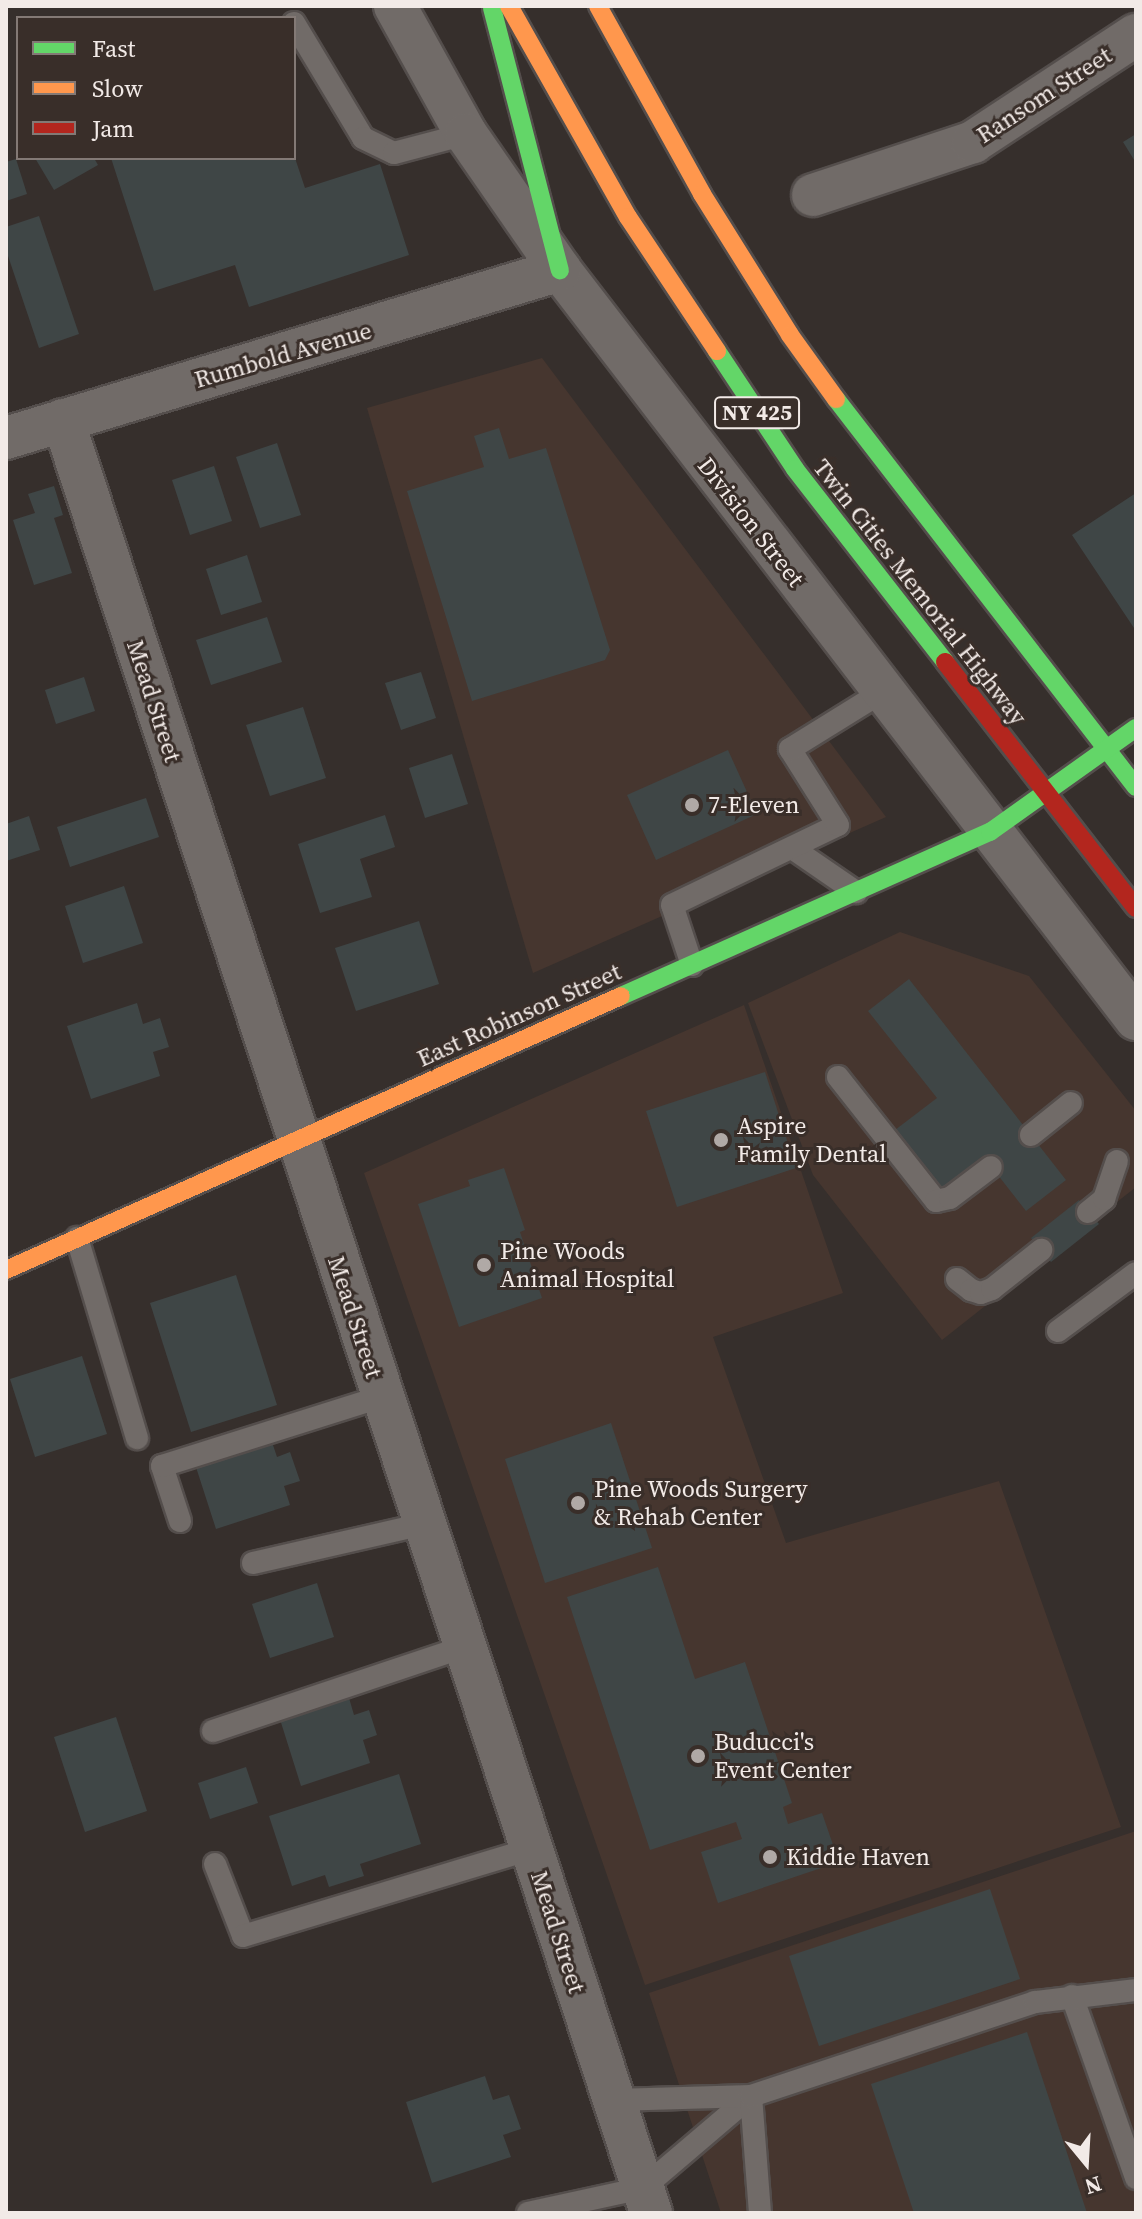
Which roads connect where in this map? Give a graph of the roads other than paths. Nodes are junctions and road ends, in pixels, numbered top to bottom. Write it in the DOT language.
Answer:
graph roads {
  1 [pos="395,6"];
  2 [pos="491,6"];
  3 [pos="509,6"];
  4 [pos="598,6"];
  5 [pos="296,26"];
  6 [pos="1136,35"];
  7 [pos="466,134"];
  8 [pos="813,195"];
  9 [pos="560,270"];
  10 [pos="63,420"];
  11 [pos="6,438"];
  12 [pos="882,692"];
  13 [pos="1136,728"];
  14 [pos="1105,750"];
  15 [pos="1136,787"];
  16 [pos="1045,793"];
  17 [pos="990,832"];
  18 [pos="792,848"];
  19 [pos="856,892"];
  20 [pos="1136,908"];
  21 [pos="692,965"];
  22 [pos="1136,1019"];
  23 [pos="838,1077"];
  24 [pos="1071,1103"];
  25 [pos="1031,1135"];
  26 [pos="296,1140"];
  27 [pos="1117,1161"];
  28 [pos="991,1167"];
  29 [pos="1088,1212"];
  30 [pos="77,1238"];
  31 [pos="1041,1250"];
  32 [pos="6,1270"];
  33 [pos="1136,1273"];
  34 [pos="957,1279"];
  35 [pos="1058,1331"];
  36 [pos="381,1397"];
  37 [pos="137,1438"];
  38 [pos="180,1521"];
  39 [pos="423,1524"];
  40 [pos="253,1563"];
  41 [pos="464,1647"];
  42 [pos="213,1731"];
  43 [pos="531,1849"];
  44 [pos="215,1864"];
  45 [pos="1136,1990"];
  46 [pos="1072,1996"];
  47 [pos="751,2096"];
  48 [pos="614,2100"];
  49 [pos="1136,2178"];
  50 [pos="647,2201"];
  51 [pos="528,2213"];
  52 [pos="760,2213"];
  1 -- 7 [label="street, Division Street"];
  2 -- 9 [label="main road"];
  3 -- 16 [label="main road, Twin Cities Memorial Highway / NY 425"];
  4 -- 14 [label="main road, Twin Cities Memorial Highway / NY 425"];
  5 -- 7 [label="lane"];
  6 -- 8 [label="street, Ransom Street"];
  7 -- 9 [label="street, Division Street"];
  9 -- 10 [label="street, Rumbold Avenue"];
  9 -- 12 [label="street, Division Street"];
  10 -- 11 [label="street, Rumbold Avenue"];
  10 -- 26 [label="street, Mead Street"];
  12 -- 17 [label="street, Division Street"];
  12 -- 18 [label="lane"];
  13 -- 14 [label="main road, East Robinson Street"];
  14 -- 15 [label="main road, Twin Cities Memorial Highway / NY 425"];
  14 -- 16 [label="main road, East Robinson Street"];
  16 -- 17 [label="main road, East Robinson Street"];
  16 -- 20 [label="main road, Twin Cities Memorial Highway / NY 425"];
  17 -- 19 [label="main road, East Robinson Street"];
  17 -- 22 [label="street, Division Street"];
  18 -- 19 [label="lane"];
  18 -- 21 [label="lane"];
  19 -- 21 [label="main road, East Robinson Street"];
  21 -- 26 [label="main road, East Robinson Street"];
  23 -- 28 [label="lane"];
  24 -- 25 [label="lane"];
  26 -- 30 [label="main road, East Robinson Street"];
  26 -- 36 [label="street, Mead Street"];
  27 -- 29 [label="lane"];
  30 -- 32 [label="main road, East Robinson Street"];
  30 -- 37 [label="lane"];
  31 -- 34 [label="lane"];
  33 -- 35 [label="lane"];
  36 -- 38 [label="lane"];
  36 -- 39 [label="street, Mead Street"];
  39 -- 40 [label="lane"];
  39 -- 41 [label="street, Mead Street"];
  41 -- 42 [label="lane"];
  41 -- 43 [label="street, Mead Street"];
  43 -- 44 [label="lane"];
  43 -- 48 [label="street, Mead Street"];
  45 -- 46 [label="lane"];
  46 -- 47 [label="lane"];
  46 -- 49 [label="lane"];
  47 -- 48 [label="lane"];
  47 -- 50 [label="lane"];
  47 -- 52 [label="lane"];
  48 -- 50 [label="street, Mead Street"];
  50 -- 51 [label="lane"];
}
